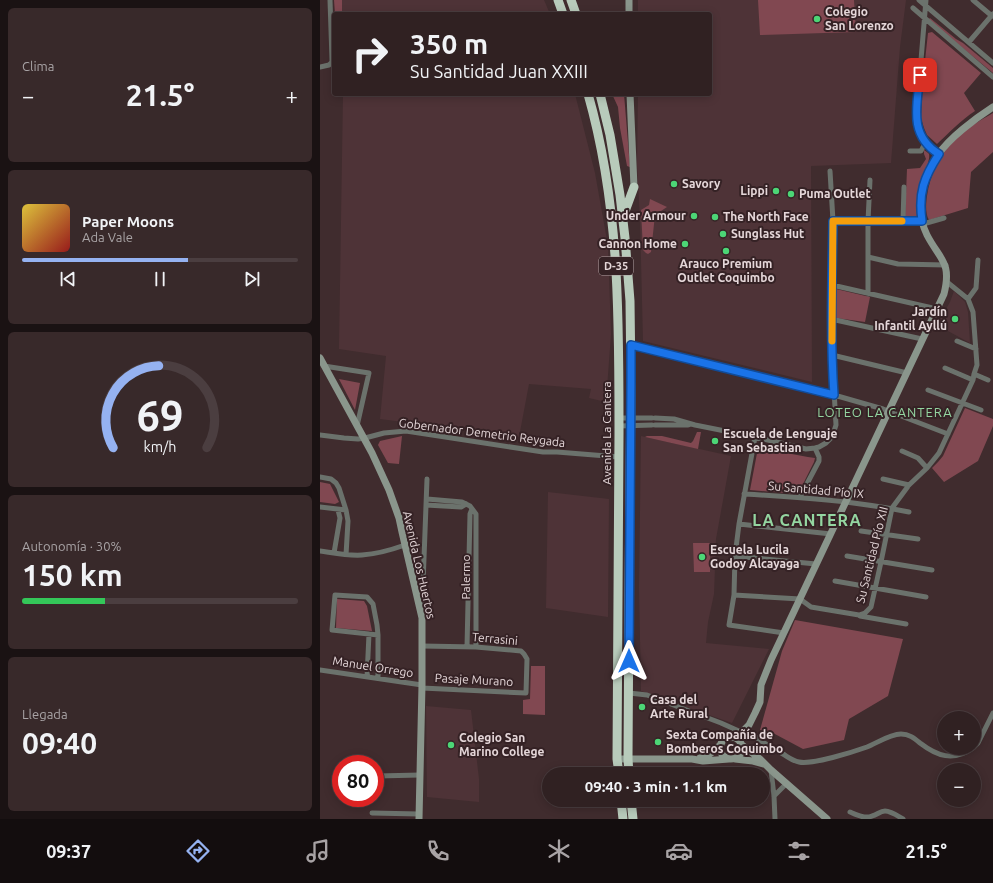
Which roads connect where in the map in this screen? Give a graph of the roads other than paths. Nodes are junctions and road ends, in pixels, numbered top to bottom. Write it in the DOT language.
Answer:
graph roads {
  1 [pos="330,0"];
  2 [pos="558,0"];
  3 [pos="571,0"];
  4 [pos="629,0"];
  5 [pos="919,0"];
  6 [pos="926,0"];
  7 [pos="973,0"];
  8 [pos="926,6"];
  9 [pos="913,8"];
  10 [pos="562,12"];
  11 [pos="575,12"];
  12 [pos="629,12"];
  13 [pos="992,15"];
  14 [pos="925,18"];
  15 [pos="969,42"];
  16 [pos="993,62"];
  17 [pos="320,67"];
  18 [pos="993,77"];
  19 [pos="589,96"];
  20 [pos="600,96"];
  21 [pos="630,96"];
  22 [pos="993,107"];
  23 [pos="927,144"];
  24 [pos="910,151"];
  25 [pos="939,154"];
  26 [pos="830,171"];
  27 [pos="870,180"];
  28 [pos="634,187"];
  29 [pos="904,188"];
  30 [pos="608,192"];
  31 [pos="620,195"];
  32 [pos="623,217"];
  33 [pos="944,218"];
  34 [pos="833,221"];
  35 [pos="868,221"];
  36 [pos="903,221"];
  37 [pos="922,223"];
  38 [pos="868,257"];
  39 [pos="978,260"];
  40 [pos="946,265"];
  41 [pos="947,282"];
  42 [pos="832,285"];
  43 [pos="868,294"];
  44 [pos="968,299"];
  45 [pos="937,309"];
  46 [pos="831,319"];
  47 [pos="922,340"];
  48 [pos="957,341"];
  49 [pos="631,345"];
  50 [pos="976,349"];
  51 [pos="832,355"];
  52 [pos="320,358"];
  53 [pos="324,366"];
  54 [pos="945,368"];
  55 [pos="907,373"];
  56 [pos="974,374"];
  57 [pos="973,380"];
  58 [pos="988,380"];
  59 [pos="928,390"];
  60 [pos="834,395"];
  61 [pos="962,403"];
  62 [pos="888,410"];
  63 [pos="981,410"];
  64 [pos="619,422"];
  65 [pos="631,422"];
  66 [pos="695,425"];
  67 [pos="357,426"];
  68 [pos="948,434"];
  69 [pos="320,435"];
  70 [pos="755,437"];
  71 [pos="365,438"];
  72 [pos="815,448"];
  73 [pos="902,451"];
  74 [pos="619,457"];
  75 [pos="927,468"];
  76 [pos="320,477"];
  77 [pos="427,479"];
  78 [pos="883,479"];
  79 [pos="909,485"];
  80 [pos="744,494"];
  81 [pos="800,497"];
  82 [pos="427,499"];
  83 [pos="846,502"];
  84 [pos="466,504"];
  85 [pos="426,505"];
  86 [pos="320,507"];
  87 [pos="892,508"];
  88 [pos="472,509"];
  89 [pos="338,510"];
  90 [pos="346,510"];
  91 [pos="909,512"];
  92 [pos="739,524"];
  93 [pos="861,530"];
  94 [pos="831,534"];
  95 [pos="886,534"];
  96 [pos="918,539"];
  97 [pos="405,545"];
  98 [pos="320,551"];
  99 [pos="334,553"];
  100 [pos="346,554"];
  101 [pos="735,556"];
  102 [pos="848,556"];
  103 [pos="882,562"];
  104 [pos="816,564"];
  105 [pos="932,570"];
  106 [pos="835,581"];
  107 [pos="876,588"];
  108 [pos="734,595"];
  109 [pos="926,597"];
  110 [pos="800,600"];
  111 [pos="859,616"];
  112 [pos="422,618"];
  113 [pos="906,624"];
  114 [pos="784,632"];
  115 [pos="369,634"];
  116 [pos="378,635"];
  117 [pos="422,646"];
  118 [pos="467,647"];
  119 [pos="476,647"];
  120 [pos="320,670"];
  121 [pos="367,677"];
  122 [pos="378,678"];
  123 [pos="422,686"];
  124 [pos="629,692"];
  125 [pos="526,693"];
  126 [pos="993,713"];
  127 [pos="743,730"];
  128 [pos="730,737"];
  129 [pos="981,737"];
  130 [pos="741,743"];
  131 [pos="721,744"];
  132 [pos="937,753"];
  133 [pos="617,759"];
  134 [pos="692,759"];
  135 [pos="732,759"];
  136 [pos="628,760"];
  137 [pos="618,767"];
  138 [pos="628,767"];
  139 [pos="769,767"];
  140 [pos="770,768"];
  141 [pos="770,773"];
  142 [pos="420,775"];
  143 [pos="384,776"];
  144 [pos="787,783"];
  145 [pos="774,796"];
  146 [pos="622,807"];
  147 [pos="632,807"];
  148 [pos="850,812"];
  149 [pos="372,813"];
  150 [pos="419,817"];
  151 [pos="857,817"];
  152 [pos="874,818"];
  153 [pos="623,819"];
  154 [pos="633,819"];
  155 [pos="775,819"];
  156 [pos="827,819"];
  157 [pos="903,819"];
  1 -- 17 [label="street"];
  2 -- 10 [label="highway"];
  3 -- 11 [label="highway"];
  4 -- 12 [label="street"];
  5 -- 8 [label="street"];
  6 -- 8 [label="street"];
  7 -- 13 [label="street"];
  8 -- 14 [label="street"];
  8 -- 15 [label="street"];
  9 -- 14 [label="street"];
  13 -- 15 [label="street"];
  14 -- 18 [label="street"];
  14 -- 23 [label="street"];
  15 -- 16 [label="street"];
  19 -- 30 [label="highway, Avenida La Cantera / D-35"];
  20 -- 31 [label="highway, Avenida La Cantera / D-35"];
  21 -- 28 [label="street"];
  22 -- 25 [label="street"];
  23 -- 24 [label="street"];
  23 -- 25 [label="street"];
  25 -- 37 [label="street"];
  26 -- 34 [label="street"];
  27 -- 35 [label="street"];
  28 -- 31 [label="highway"];
  28 -- 32 [label="highway"];
  29 -- 36 [label="street"];
  30 -- 31 [label="highway"];
  30 -- 64 [label="highway, Avenida La Cantera / D-35"];
  31 -- 32 [label="highway, Avenida La Cantera / D-35"];
  32 -- 49 [label="highway, Avenida La Cantera / D-35"];
  33 -- 37 [label="street"];
  34 -- 35 [label="street"];
  34 -- 42 [label="street"];
  35 -- 36 [label="street"];
  35 -- 38 [label="street"];
  36 -- 37 [label="street"];
  37 -- 40 [label="street"];
  38 -- 40 [label="street"];
  38 -- 43 [label="street"];
  39 -- 44 [label="street"];
  40 -- 41 [label="street"];
  41 -- 44 [label="street"];
  41 -- 45 [label="street"];
  42 -- 43 [label="street"];
  42 -- 46 [label="street"];
  43 -- 45 [label="street"];
  44 -- 50 [label="street, Su Santidad Pío XII"];
  45 -- 47 [label="street"];
  46 -- 47 [label="street"];
  46 -- 51 [label="street"];
  47 -- 55 [label="street"];
  48 -- 50 [label="street"];
  49 -- 60 [label="street"];
  49 -- 65 [label="highway, Avenida La Cantera / D-35"];
  50 -- 56 [label="street, Su Santidad Pío XII"];
  51 -- 55 [label="street"];
  51 -- 60 [label="street"];
  52 -- 53 [label="street, Avenida Los Huertos"];
  53 -- 67 [label="street, Avenida Los Huertos"];
  53 -- 67 [label="street"];
  54 -- 57 [label="street"];
  55 -- 62 [label="street"];
  56 -- 57 [label="street, Su Santidad Pío XII"];
  56 -- 58 [label="street"];
  57 -- 61 [label="street, Su Santidad Pío XII"];
  59 -- 61 [label="street"];
  60 -- 62 [label="street"];
  60 -- 72 [label="street"];
  61 -- 63 [label="street"];
  61 -- 68 [label="street, Su Santidad Pío XII"];
  62 -- 68 [label="street"];
  62 -- 83 [label="street"];
  64 -- 65 [label="street"];
  64 -- 65 [label="street"];
  64 -- 74 [label="highway, Avenida La Cantera / D-35"];
  65 -- 66 [label="street"];
  65 -- 66 [label="street"];
  65 -- 124 [label="highway, Avenida La Cantera / D-35"];
  66 -- 70 [label="street"];
  67 -- 71 [label="street, Avenida Los Huertos"];
  68 -- 75 [label="street, Su Santidad Pío XII"];
  69 -- 71 [label="street, Gobernador Demetrio Reygada"];
  70 -- 72 [label="street"];
  70 -- 80 [label="street"];
  71 -- 74 [label="street, Gobernador Demetrio Reygada"];
  71 -- 97 [label="street, Avenida Los Huertos"];
  72 -- 81 [label="street"];
  73 -- 75 [label="street"];
  74 -- 133 [label="highway, Avenida La Cantera / D-35"];
  75 -- 79 [label="street, Su Santidad Pío XII"];
  76 -- 90 [label="street"];
  77 -- 82 [label="street"];
  78 -- 79 [label="street"];
  79 -- 87 [label="street, Su Santidad Pío XII"];
  80 -- 81 [label="street, Su Santidad Pío IX"];
  80 -- 92 [label="street"];
  81 -- 83 [label="street, Su Santidad Pío IX"];
  82 -- 84 [label="street"];
  82 -- 85 [label="street"];
  83 -- 87 [label="street, Su Santidad Pío IX"];
  83 -- 94 [label="street"];
  84 -- 85 [label="street"];
  84 -- 88 [label="street"];
  85 -- 112 [label="street"];
  86 -- 89 [label="street"];
  87 -- 91 [label="street, Su Santidad Pío IX"];
  87 -- 95 [label="street, Su Santidad Pío XII"];
  88 -- 118 [label="street, Palermo"];
  88 -- 119 [label="street, Palermo"];
  89 -- 90 [label="street"];
  89 -- 99 [label="street"];
  90 -- 100 [label="street"];
  92 -- 94 [label="street"];
  92 -- 101 [label="street"];
  93 -- 95 [label="street"];
  94 -- 104 [label="street"];
  95 -- 96 [label="street"];
  95 -- 103 [label="street, Su Santidad Pío XII"];
  97 -- 100 [label="street"];
  97 -- 112 [label="street, Avenida Los Huertos"];
  98 -- 99 [label="street"];
  99 -- 100 [label="street"];
  101 -- 104 [label="street"];
  101 -- 108 [label="street"];
  102 -- 103 [label="street"];
  103 -- 105 [label="street"];
  103 -- 107 [label="street, Su Santidad Pío XII"];
  104 -- 110 [label="street"];
  106 -- 107 [label="street"];
  107 -- 109 [label="street"];
  107 -- 111 [label="street, Su Santidad Pío XII"];
  108 -- 110 [label="street, Su Santidad Pío XII"];
  108 -- 114 [label="street"];
  110 -- 111 [label="street, Su Santidad Pío XII"];
  110 -- 114 [label="street"];
  111 -- 113 [label="street"];
  112 -- 117 [label="street, Avenida Los Huertos"];
  114 -- 127 [label="street"];
  115 -- 116 [label="street"];
  115 -- 116 [label="street"];
  115 -- 121 [label="street"];
  116 -- 122 [label="street"];
  117 -- 118 [label="street, Terrasini"];
  117 -- 123 [label="street, Avenida Los Huertos"];
  118 -- 119 [label="street, Terrasini"];
  119 -- 125 [label="street, Terrasini"];
  120 -- 121 [label="street, Manuel Orrego"];
  121 -- 122 [label="street, Manuel Orrego"];
  122 -- 123 [label="street, Manuel Orrego"];
  123 -- 125 [label="street, Pasaje Murano"];
  123 -- 142 [label="street, Avenida Los Huertos"];
  124 -- 127 [label="street"];
  124 -- 136 [label="highway, Avenida La Cantera / D-35"];
  126 -- 129 [label="street"];
  127 -- 128 [label="street"];
  127 -- 130 [label="street"];
  127 -- 132 [label="street"];
  128 -- 130 [label="street"];
  128 -- 131 [label="street"];
  130 -- 135 [label="street"];
  130 -- 139 [label="street"];
  131 -- 134 [label="street"];
  131 -- 135 [label="street"];
  133 -- 136 [label="street"];
  133 -- 137 [label="highway, Avenida La Cantera / D-35"];
  134 -- 135 [label="street"];
  134 -- 136 [label="street"];
  135 -- 139 [label="street"];
  136 -- 138 [label="highway, Avenida La Cantera / D-35"];
  140 -- 144 [label="street"];
  141 -- 145 [label="street"];
  142 -- 143 [label="street"];
  142 -- 150 [label="street, Avenida Los Huertos"];
  144 -- 145 [label="street"];
  144 -- 156 [label="street"];
  145 -- 155 [label="street"];
  146 -- 153 [label="highway"];
  147 -- 154 [label="highway"];
  148 -- 151 [label="street"];
  149 -- 150 [label="street"];
  151 -- 152 [label="street"];
  152 -- 157 [label="street"];
}
